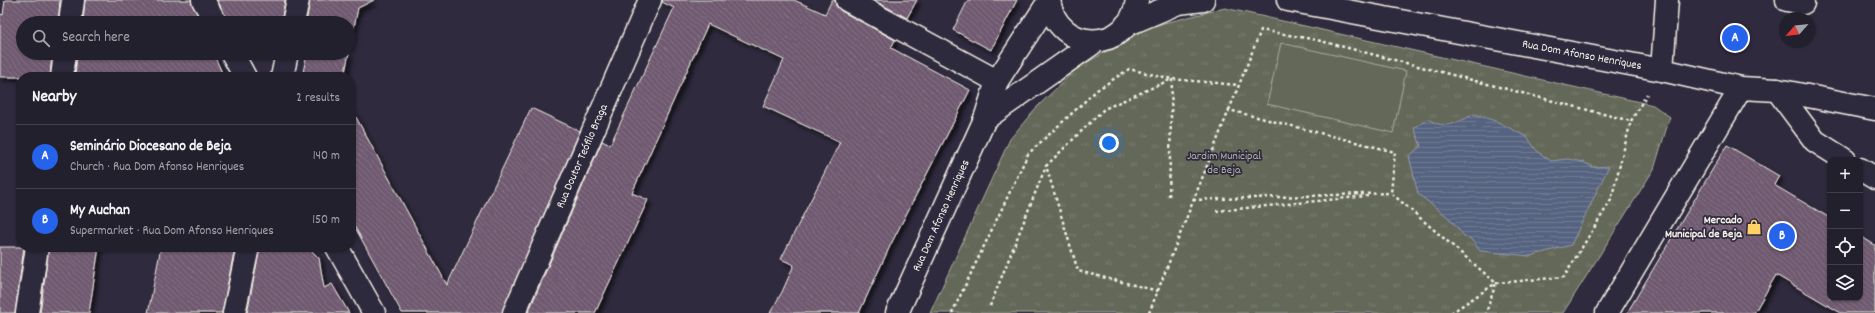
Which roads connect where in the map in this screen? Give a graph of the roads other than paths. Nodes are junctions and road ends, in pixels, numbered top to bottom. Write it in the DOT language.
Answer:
graph roads {
  1 [pos="73,0"];
  2 [pos="203,0"];
  3 [pos="298,0"];
  4 [pos="650,0"];
  5 [pos="847,0"];
  6 [pos="1136,0"];
  7 [pos="1203,0"];
  8 [pos="1288,0"];
  9 [pos="1667,0"];
  10 [pos="1049,1"];
  11 [pos="71,16"];
  12 [pos="212,16"];
  13 [pos="295,16"];
  14 [pos="1126,25"];
  15 [pos="1096,41"];
  16 [pos="64,60"];
  17 [pos="236,60"];
  18 [pos="286,60"];
  19 [pos="1662,70"];
  20 [pos="63,72"];
  21 [pos="242,72"];
  22 [pos="283,72"];
  23 [pos="997,81"];
  24 [pos="1740,88"];
  25 [pos="1777,90"];
  26 [pos="1875,109"];
  27 [pos="985,119"];
  28 [pos="1840,157"];
  29 [pos="1863,171"];
  30 [pos="1875,178"];
  31 [pos="36,252"];
  32 [pos="247,252"];
  33 [pos="340,252"];
  34 [pos="27,313"];
  35 [pos="234,313"];
  36 [pos="374,313"];
  37 [pos="514,313"];
  38 [pos="897,313"];
  39 [pos="1607,313"];
  1 -- 11 [label="main road"];
  2 -- 12 [label="main road"];
  3 -- 13 [label="main road"];
  4 -- 37 [label="main road, Rua Doutor Teófilo Braga"];
  5 -- 23 [label="main road"];
  6 -- 14 [label="main road"];
  7 -- 14 [label="main road"];
  8 -- 19 [label="main road, Rua Dom Afonso Henriques"];
  9 -- 19 [label="main road"];
  10 -- 15 [label="main road"];
  10 -- 23 [label="main road, Rua Dom Afonso Henriques"];
  14 -- 15 [label="main road"];
  15 -- 27 [label="main road"];
  16 -- 20 [label="main road"];
  17 -- 21 [label="main road"];
  18 -- 22 [label="main road"];
  19 -- 24 [label="main road, Rua Dom Afonso Henriques"];
  23 -- 27 [label="main road, Rua Dom Afonso Henriques"];
  24 -- 25 [label="main road, Rua Dom Afonso Henriques"];
  24 -- 39 [label="main road"];
  25 -- 26 [label="main road, Rua Dom Afonso Henriques"];
  25 -- 28 [label="main road"];
  27 -- 38 [label="main road, Rua Dom Afonso Henriques"];
  29 -- 30 [label="main road"];
  31 -- 34 [label="main road"];
  32 -- 35 [label="main road"];
  33 -- 36 [label="main road"];
}
